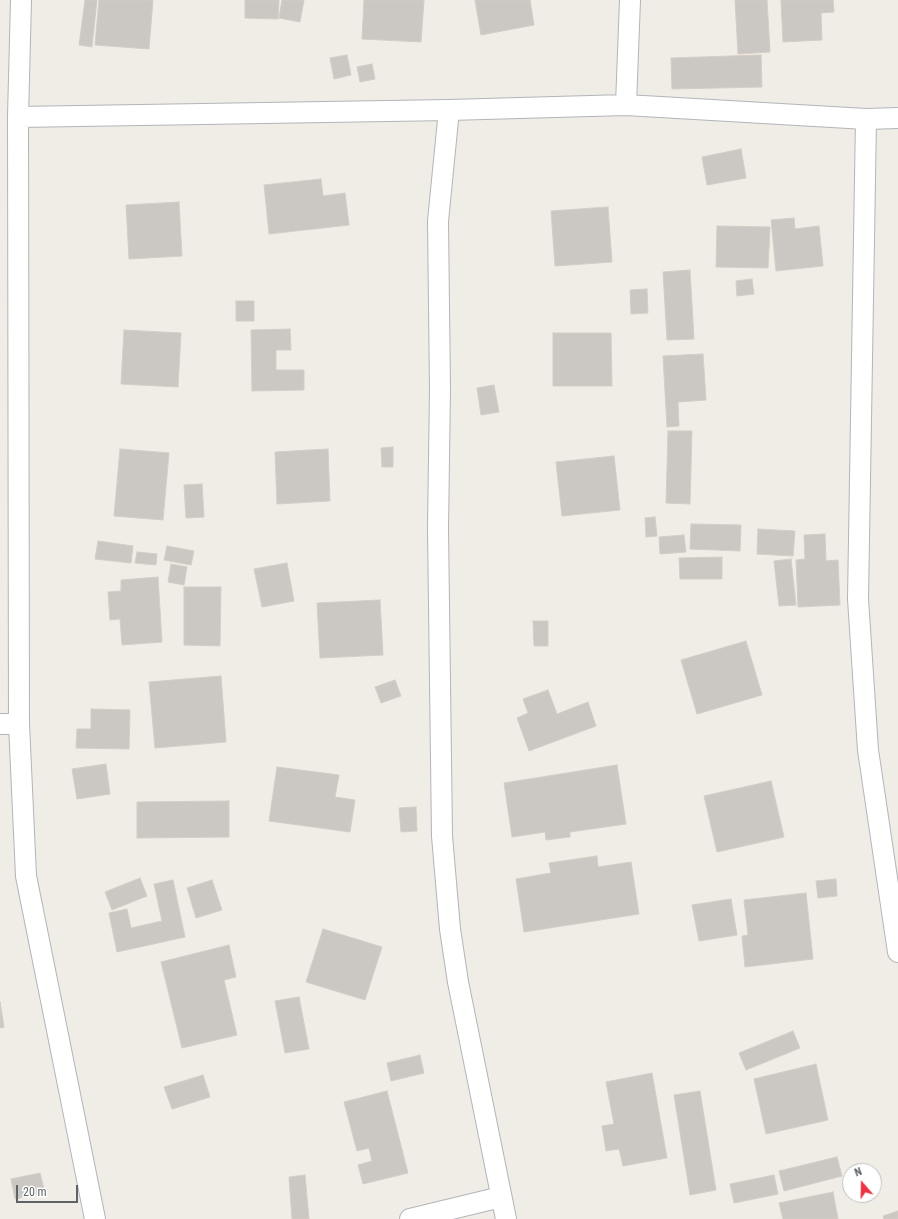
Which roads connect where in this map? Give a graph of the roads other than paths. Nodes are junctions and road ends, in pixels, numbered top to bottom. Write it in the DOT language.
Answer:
graph roads {
  1 [pos="20,0"];
  2 [pos="630,0"];
  3 [pos="626,105"];
  4 [pos="449,110"];
  5 [pos="18,117"];
  6 [pos="898,118"];
  7 [pos="866,119"];
  8 [pos="10,724"];
  9 [pos="898,952"];
  10 [pos="501,1197"];
  11 [pos="95,1219"];
  12 [pos="410,1219"];
  13 [pos="506,1219"];
  1 -- 5 [label="street"];
  2 -- 3 [label="street"];
  3 -- 4 [label="street"];
  3 -- 7 [label="street"];
  4 -- 5 [label="street"];
  4 -- 10 [label="street"];
  5 -- 8 [label="street"];
  6 -- 7 [label="street"];
  7 -- 9 [label="street"];
  8 -- 11 [label="street"];
  10 -- 12 [label="street"];
  10 -- 13 [label="street"];
}
